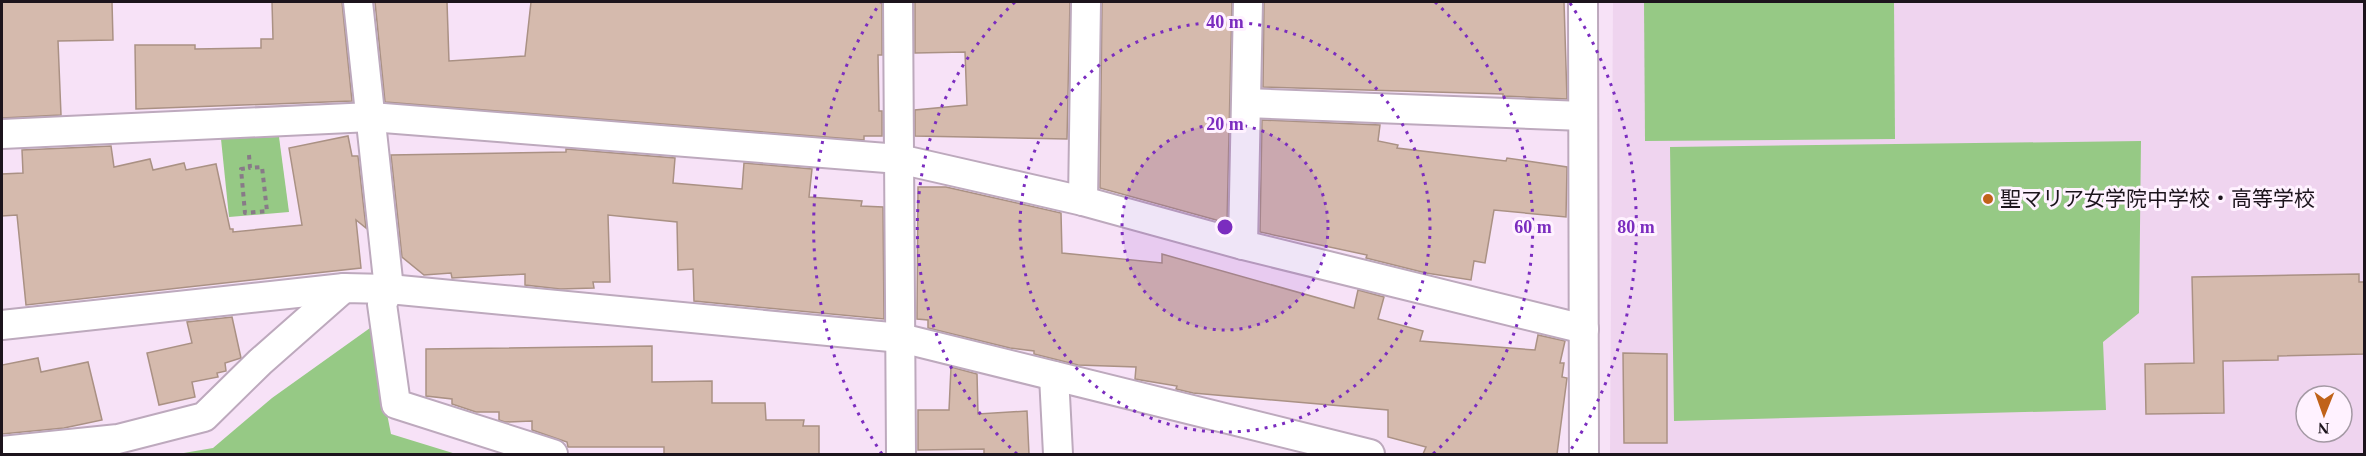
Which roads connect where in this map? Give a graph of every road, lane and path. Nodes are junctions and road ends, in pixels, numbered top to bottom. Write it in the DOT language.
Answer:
graph roads {
  1 [pos="358,2"];
  2 [pos="898,2"];
  3 [pos="1086,2"];
  4 [pos="1248,2"];
  5 [pos="1583,2"];
  6 [pos="1246,104"];
  7 [pos="1583,116"];
  8 [pos="370,117"];
  9 [pos="246,124"];
  10 [pos="2,134"];
  11 [pos="899,159"];
  12 [pos="250,168"];
  13 [pos="1083,201"];
  14 [pos="1243,245"];
  15 [pos="344,288"];
  16 [pos="389,289"];
  17 [pos="2,325"];
  18 [pos="1584,329"];
  19 [pos="901,338"];
  20 [pos="1054,376"];
  21 [pos="2,451"];
  22 [pos="553,454"];
  23 [pos="900,454"];
  24 [pos="1058,454"];
  25 [pos="1370,454"];
  26 [pos="1584,454"];
  1 -- 8 [label="street"];
  2 -- 11 [label="street"];
  3 -- 13 [label="street"];
  4 -- 6 [label="street"];
  5 -- 7 [label="street"];
  6 -- 7 [label="street"];
  6 -- 14 [label="street"];
  7 -- 18 [label="street"];
  8 -- 9 [label="street"];
  8 -- 11 [label="street"];
  8 -- 16 [label="street"];
  9 -- 10 [label="street"];
  9 -- 12 [label="path"];
  11 -- 13 [label="street"];
  11 -- 19 [label="street"];
  12 -- 12 [label="path"];
  13 -- 14 [label="street"];
  14 -- 18 [label="street"];
  15 -- 16 [label="street"];
  15 -- 17 [label="street"];
  15 -- 21 [label="street"];
  16 -- 19 [label="street"];
  16 -- 22 [label="street"];
  18 -- 26 [label="street"];
  19 -- 20 [label="street"];
  19 -- 23 [label="street"];
  20 -- 24 [label="street"];
  20 -- 25 [label="street"];
}
